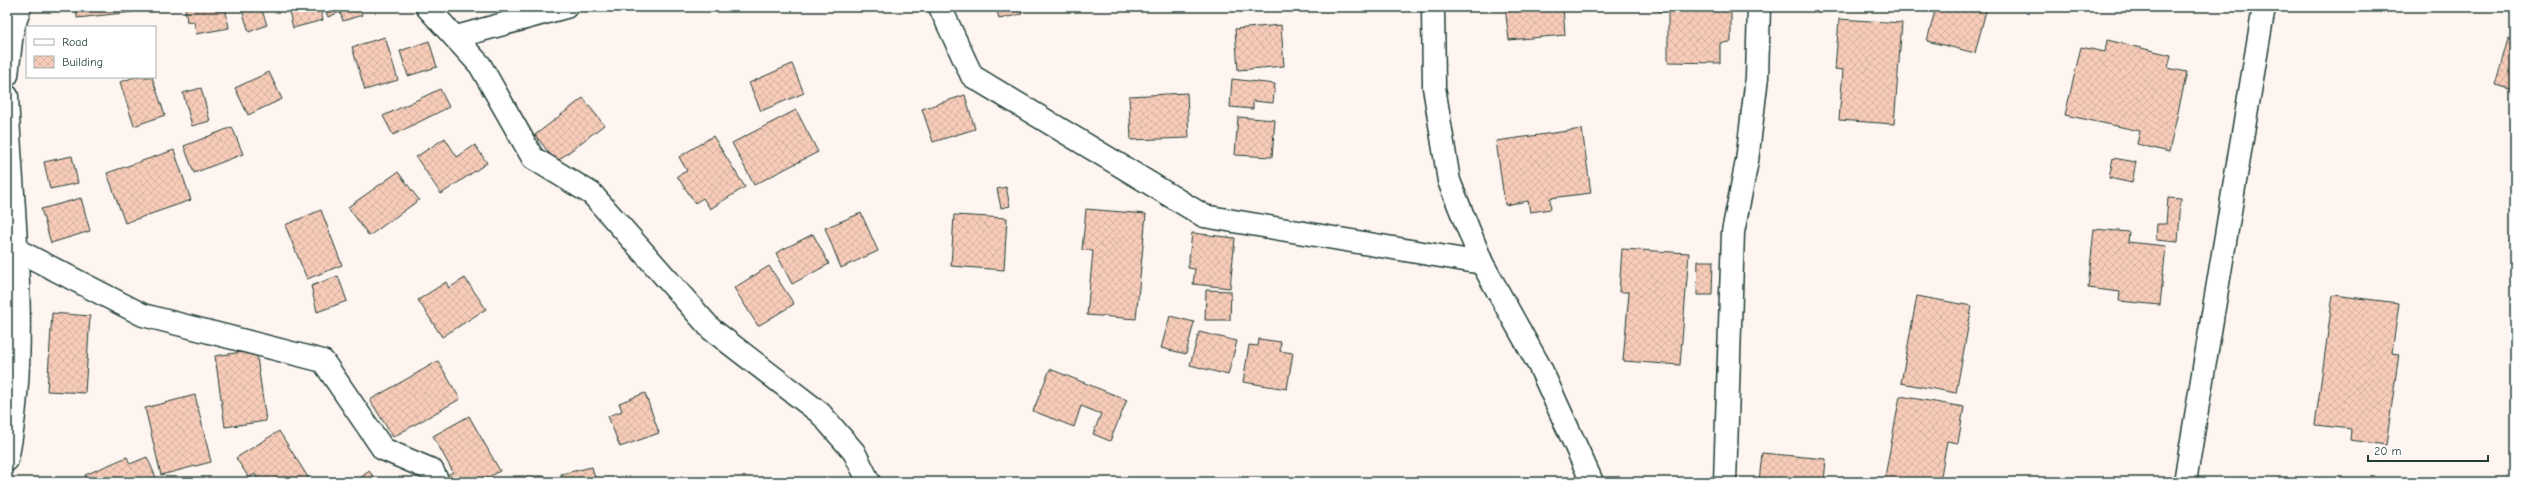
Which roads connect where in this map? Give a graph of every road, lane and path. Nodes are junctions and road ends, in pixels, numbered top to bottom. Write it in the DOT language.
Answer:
graph roads {
  1 [pos="20,7"];
  2 [pos="427,7"];
  3 [pos="566,7"];
  4 [pos="940,7"];
  5 [pos="1433,7"];
  6 [pos="1759,7"];
  7 [pos="2264,7"];
  8 [pos="456,37"];
  9 [pos="7,75"];
  10 [pos="7,96"];
  11 [pos="15,249"];
  12 [pos="1482,263"];
  13 [pos="7,460"];
  14 [pos="438,482"];
  15 [pos="869,482"];
  16 [pos="1592,482"];
  17 [pos="1725,482"];
  18 [pos="2185,482"];
  1 -- 9 [label="street"];
  2 -- 8 [label="street"];
  3 -- 8 [label="street"];
  4 -- 12 [label="street"];
  5 -- 12 [label="street"];
  6 -- 17 [label="street"];
  7 -- 18 [label="street"];
  8 -- 15 [label="street"];
  10 -- 11 [label="street"];
  11 -- 13 [label="street"];
  11 -- 14 [label="street"];
  12 -- 16 [label="street"];
}
